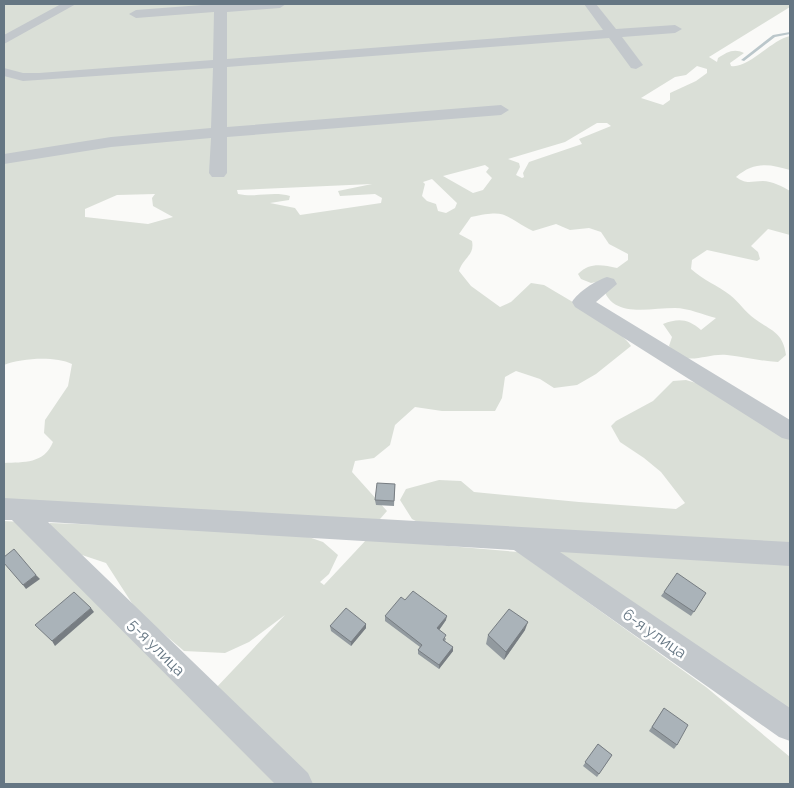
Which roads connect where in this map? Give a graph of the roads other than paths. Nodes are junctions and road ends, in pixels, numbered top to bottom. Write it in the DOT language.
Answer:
graph roads {
  1 [pos="70,4"];
  2 [pos="280,4"];
  3 [pos="590,4"];
  4 [pos="221,6"];
  5 [pos="136,14"];
  6 [pos="675,29"];
  7 [pos="612,34"];
  8 [pos="4,40"];
  9 [pos="218,63"];
  10 [pos="636,65"];
  11 [pos="4,72"];
  12 [pos="501,110"];
  13 [pos="217,132"];
  14 [pos="4,159"];
  15 [pos="218,173"];
  16 [pos="608,284"];
  17 [pos="790,431"];
  18 [pos="11,510"];
  19 [pos="520,539"];
  20 [pos="790,554"];
  21 [pos="790,726"];
  22 [pos="296,784"];
  1 -- 8 [label="street"];
  2 -- 4 [label="street"];
  3 -- 7 [label="street"];
  4 -- 5 [label="street"];
  4 -- 9 [label="street"];
  6 -- 7 [label="street"];
  7 -- 9 [label="street"];
  7 -- 10 [label="street"];
  9 -- 11 [label="street"];
  9 -- 13 [label="street"];
  12 -- 13 [label="street"];
  13 -- 14 [label="street"];
  13 -- 15 [label="street"];
  16 -- 17 [label="street"];
  18 -- 19 [label="street"];
  18 -- 22 [label="street, 5-я улица"];
  19 -- 20 [label="street"];
  19 -- 21 [label="street, 6-я улица"];
}
